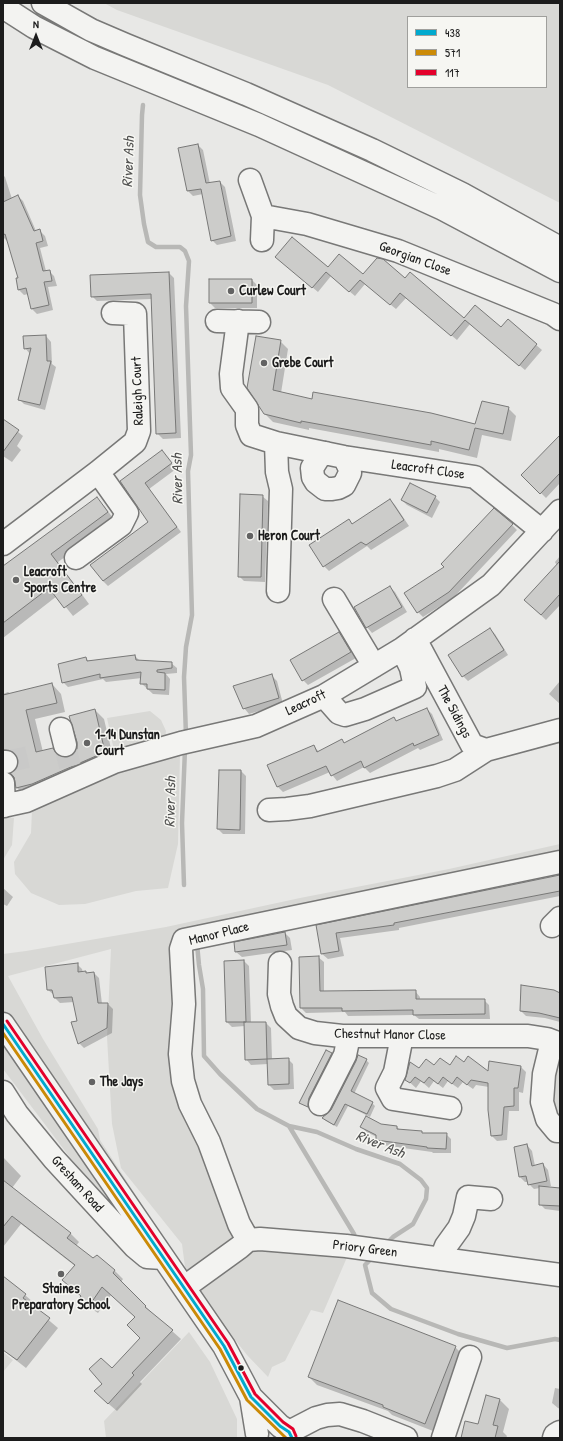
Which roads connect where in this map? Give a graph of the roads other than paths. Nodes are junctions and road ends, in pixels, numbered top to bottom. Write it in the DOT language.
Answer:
graph roads {
  1 [pos="43,3"];
  2 [pos="3,7"];
  3 [pos="250,180"];
  4 [pos="263,216"];
  5 [pos="262,240"];
  6 [pos="560,248"];
  7 [pos="560,270"];
  8 [pos="113,313"];
  9 [pos="560,319"];
  10 [pos="238,321"];
  11 [pos="276,444"];
  12 [pos="98,472"];
  13 [pos="560,512"];
  14 [pos="542,531"];
  15 [pos="3,544"];
  16 [pos="76,558"];
  17 [pos="278,586"];
  18 [pos="334,599"];
  19 [pos="408,644"];
  20 [pos="374,666"];
  21 [pos="324,696"];
  22 [pos="560,730"];
  23 [pos="486,750"];
  24 [pos="3,783"];
  25 [pos="4,806"];
  26 [pos="269,810"];
  27 [pos="560,862"];
  28 [pos="280,963"];
  29 [pos="3,1024"];
  30 [pos="349,1036"];
  31 [pos="402,1036"];
  32 [pos="556,1042"];
  33 [pos="3,1092"];
  34 [pos="320,1104"];
  35 [pos="450,1108"];
  36 [pos="560,1131"];
  37 [pos="491,1199"];
  38 [pos="248,1240"];
  39 [pos="163,1258"];
  40 [pos="441,1259"];
  41 [pos="560,1275"];
  42 [pos="185,1288"];
  43 [pos="470,1357"];
  44 [pos="251,1397"];
  45 [pos="287,1432"];
  46 [pos="560,1432"];
  47 [pos="257,1436"];
  48 [pos="406,1438"];
  49 [pos="443,1438"];
  50 [pos="554,1438"];
  1 -- 6 [label="main road"];
  2 -- 7 [label="main road"];
  3 -- 4 [label="main road"];
  4 -- 5 [label="main road"];
  4 -- 9 [label="main road, Georgian Close"];
  8 -- 12 [label="main road, Raleigh Court"];
  10 -- 11 [label="main road, Leacroft Close"];
  11 -- 14 [label="main road, Leacroft Close"];
  11 -- 17 [label="main road"];
  12 -- 15 [label="main road, Raleigh Court"];
  12 -- 16 [label="main road"];
  13 -- 14 [label="main road, Leacroft"];
  14 -- 19 [label="main road, Leacroft"];
  18 -- 20 [label="main road"];
  19 -- 20 [label="main road, Leacroft"];
  19 -- 21 [label="main road"];
  19 -- 23 [label="main road, The Sidings"];
  20 -- 21 [label="main road, Leacroft"];
  21 -- 25 [label="main road, Leacroft"];
  22 -- 23 [label="main road, The Sidings"];
  23 -- 26 [label="main road"];
  24 -- 25 [label="main road, Leacroft"];
  27 -- 38 [label="main road, Manor Place"];
  28 -- 30 [label="main road, Chestnut Manor Close"];
  29 -- 39 [label="main road"];
  30 -- 31 [label="main road, Chestnut Manor Close"];
  30 -- 34 [label="main road"];
  31 -- 32 [label="main road, Chestnut Manor Close"];
  31 -- 35 [label="main road"];
  32 -- 36 [label="main road, Chestnut Manor Close"];
  33 -- 39 [label="main road, Gresham Road"];
  37 -- 40 [label="main road"];
  38 -- 40 [label="main road, Priory Green"];
  38 -- 42 [label="main road"];
  39 -- 42 [label="main road"];
  40 -- 41 [label="main road, Priory Green"];
  42 -- 44 [label="main road"];
  43 -- 49 [label="main road"];
  44 -- 45 [label="main road"];
  44 -- 47 [label="main road"];
  45 -- 47 [label="main road"];
  45 -- 48 [label="main road"];
  46 -- 50 [label="main road"];
}
